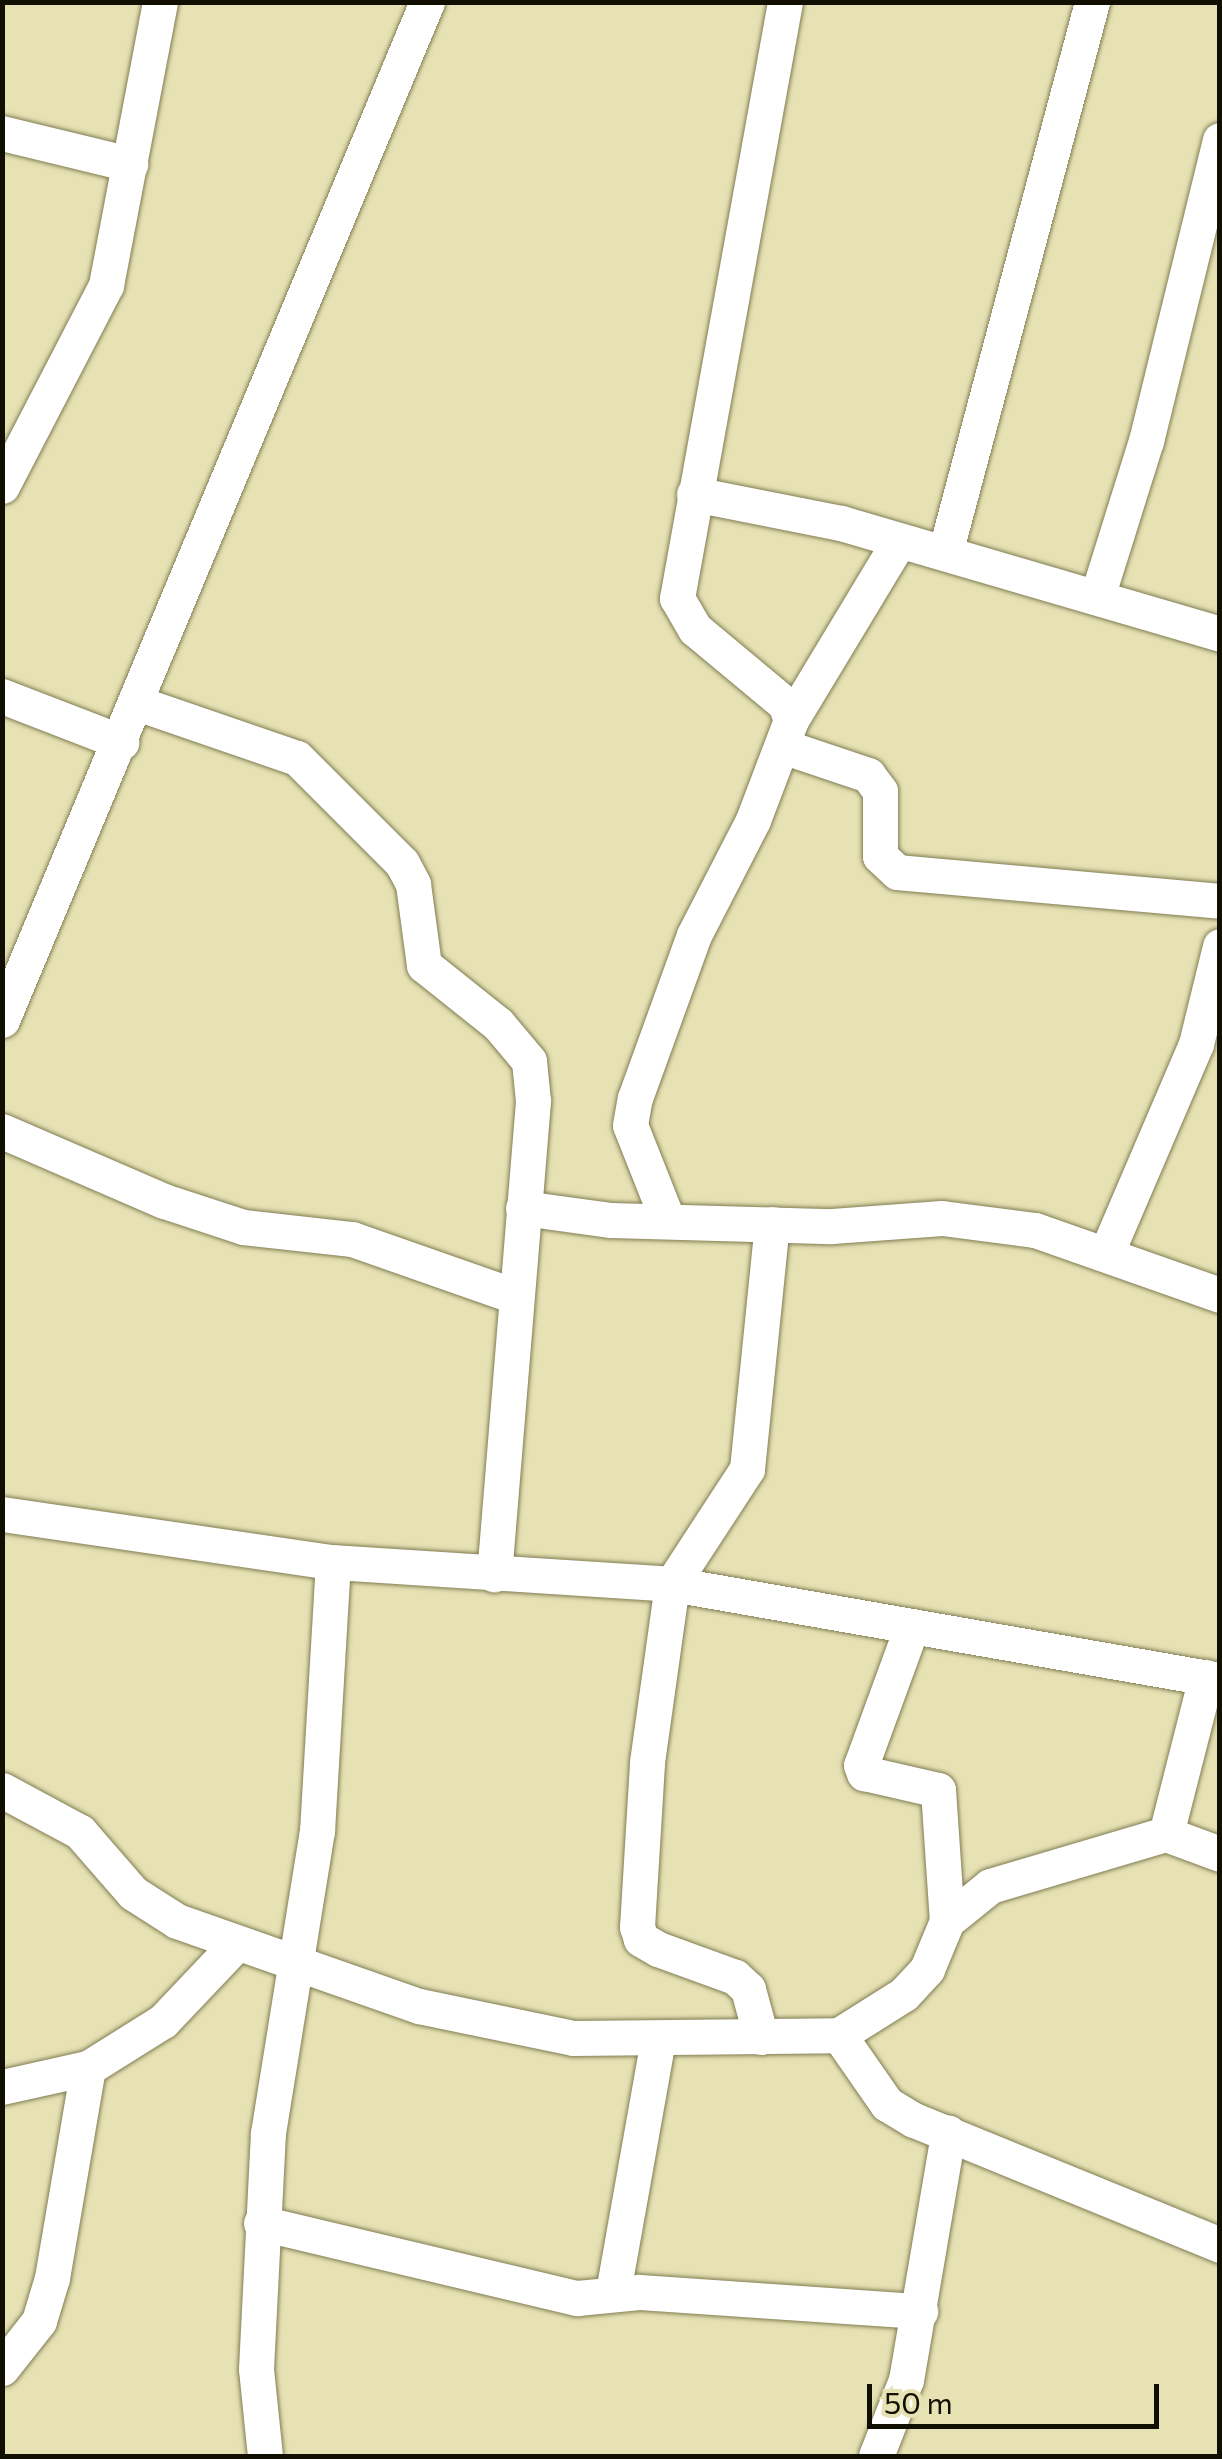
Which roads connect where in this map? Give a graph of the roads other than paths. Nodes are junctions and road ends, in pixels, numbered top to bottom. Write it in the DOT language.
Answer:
graph roads {
  1 [pos="160,2"];
  2 [pos="427,2"];
  3 [pos="785,2"];
  4 [pos="1092,2"];
  5 [pos="2,132"];
  6 [pos="1220,140"];
  7 [pos="130,164"];
  8 [pos="2,486"];
  9 [pos="694,494"];
  10 [pos="897,544"];
  11 [pos="945,553"];
  12 [pos="1098,597"];
  13 [pos="1220,634"];
  14 [pos="2,696"];
  15 [pos="138,704"];
  16 [pos="786,733"];
  17 [pos="121,742"];
  18 [pos="1220,901"];
  19 [pos="1220,946"];
  20 [pos="2,1020"];
  21 [pos="2,1131"];
  22 [pos="524,1208"];
  23 [pos="668,1221"];
  24 [pos="772,1224"];
  25 [pos="1106,1254"];
  26 [pos="1220,1295"];
  27 [pos="514,1296"];
  28 [pos="2,1514"];
  29 [pos="333,1562"];
  30 [pos="494,1574"];
  31 [pos="672,1584"];
  32 [pos="912,1626"];
  33 [pos="1213,1678"];
  34 [pos="2,1790"];
  35 [pos="1166,1834"];
  36 [pos="1220,1854"];
  37 [pos="947,1921"];
  38 [pos="236,1944"];
  39 [pos="296,1967"];
  40 [pos="839,2035"];
  41 [pos="762,2037"];
  42 [pos="658,2040"];
  43 [pos="88,2068"];
  44 [pos="2,2087"];
  45 [pos="948,2133"];
  46 [pos="262,2222"];
  47 [pos="1220,2245"];
  48 [pos="612,2292"];
  49 [pos="920,2311"];
  50 [pos="2,2368"];
  51 [pos="265,2456"];
  52 [pos="876,2456"];
  1 -- 7 [label="street"];
  2 -- 15 [label="street"];
  3 -- 9 [label="street"];
  4 -- 11 [label="street"];
  5 -- 7 [label="street"];
  6 -- 12 [label="street"];
  7 -- 8 [label="street"];
  9 -- 10 [label="street"];
  9 -- 16 [label="street"];
  10 -- 11 [label="street"];
  10 -- 16 [label="street"];
  11 -- 12 [label="street"];
  12 -- 13 [label="street"];
  14 -- 17 [label="street"];
  15 -- 17 [label="street"];
  15 -- 22 [label="street"];
  16 -- 18 [label="street"];
  16 -- 23 [label="street"];
  17 -- 20 [label="street"];
  19 -- 25 [label="street"];
  21 -- 27 [label="street"];
  22 -- 23 [label="street"];
  22 -- 27 [label="street"];
  23 -- 24 [label="street"];
  24 -- 25 [label="street"];
  24 -- 31 [label="street"];
  25 -- 26 [label="street"];
  27 -- 30 [label="street"];
  28 -- 29 [label="street"];
  29 -- 30 [label="street"];
  29 -- 39 [label="street"];
  30 -- 31 [label="street"];
  31 -- 32 [label="street"];
  31 -- 41 [label="street"];
  32 -- 33 [label="street"];
  32 -- 37 [label="street"];
  33 -- 35 [label="street"];
  34 -- 38 [label="street"];
  35 -- 36 [label="street"];
  35 -- 37 [label="street"];
  37 -- 40 [label="street"];
  38 -- 39 [label="street"];
  38 -- 43 [label="street"];
  39 -- 42 [label="street"];
  39 -- 46 [label="street"];
  40 -- 41 [label="street"];
  40 -- 45 [label="street"];
  41 -- 42 [label="street"];
  42 -- 48 [label="street"];
  43 -- 44 [label="street"];
  43 -- 50 [label="street"];
  45 -- 47 [label="street"];
  45 -- 49 [label="street"];
  46 -- 48 [label="street"];
  46 -- 51 [label="street"];
  48 -- 49 [label="street"];
  49 -- 52 [label="street"];
}
